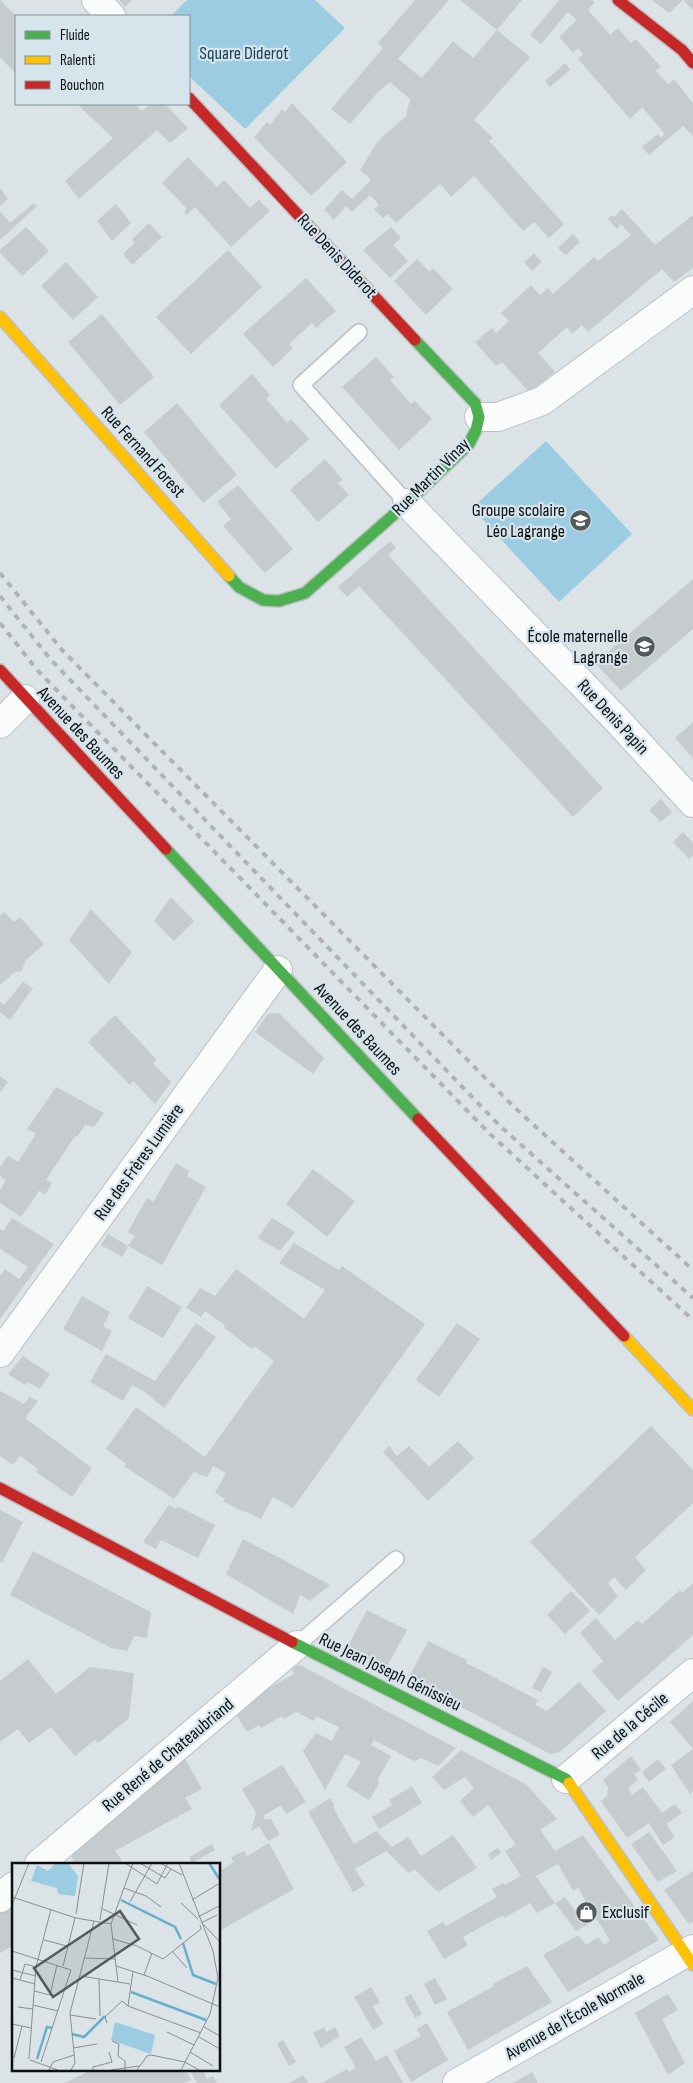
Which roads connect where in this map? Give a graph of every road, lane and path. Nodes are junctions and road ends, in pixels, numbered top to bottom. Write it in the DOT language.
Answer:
graph roads {
  1 [pos="96,0"];
  2 [pos="618,0"];
  3 [pos="110,15"];
  4 [pos="690,51"];
  5 [pos="190,99"];
  6 [pos="693,290"];
  7 [pos="0,317"];
  8 [pos="359,332"];
  9 [pos="479,417"];
  10 [pos="407,503"];
  11 [pos="266,601"];
  12 [pos="0,670"];
  13 [pos="25,698"];
  14 [pos="0,724"];
  15 [pos="693,803"];
  16 [pos="278,970"];
  17 [pos="0,1353"];
  18 [pos="693,1410"];
  19 [pos="0,1488"];
  20 [pos="396,1559"];
  21 [pos="297,1645"];
  22 [pos="693,1674"];
  23 [pos="566,1779"];
  24 [pos="40,1863"];
  25 [pos="12,1888"];
  26 [pos="0,1898"];
  27 [pos="690,1956"];
  28 [pos="457,2083"];
  1 -- 3 [label="street"];
  2 -- 4 [label="street"];
  5 -- 9 [label="street, Rue Denis Diderot"];
  6 -- 9 [label="street, Rue Martin Vinay"];
  7 -- 11 [label="street, Rue Fernand Forest"];
  8 -- 10 [label="lane"];
  9 -- 10 [label="street, Rue Martin Vinay"];
  10 -- 11 [label="street, Rue Martin Vinay"];
  10 -- 15 [label="street, Rue Denis Papin"];
  12 -- 13 [label="street, Avenue des Baumes"];
  13 -- 14 [label="street"];
  13 -- 16 [label="street, Avenue des Baumes"];
  16 -- 17 [label="street, Rue des Frères Lumière"];
  16 -- 18 [label="street, Avenue des Baumes"];
  19 -- 21 [label="street, Rue Jean Joseph Génissieu"];
  20 -- 21 [label="lane"];
  21 -- 23 [label="street, Rue Jean Joseph Génissieu"];
  21 -- 24 [label="street, Rue René de Chateaubriand"];
  22 -- 23 [label="street, Rue de la Cécile"];
  23 -- 27 [label="street, Rue Jean Joseph Génissieu"];
  25 -- 26 [label="street"];
  27 -- 28 [label="street, Avenue de l'École Normale"];
}
